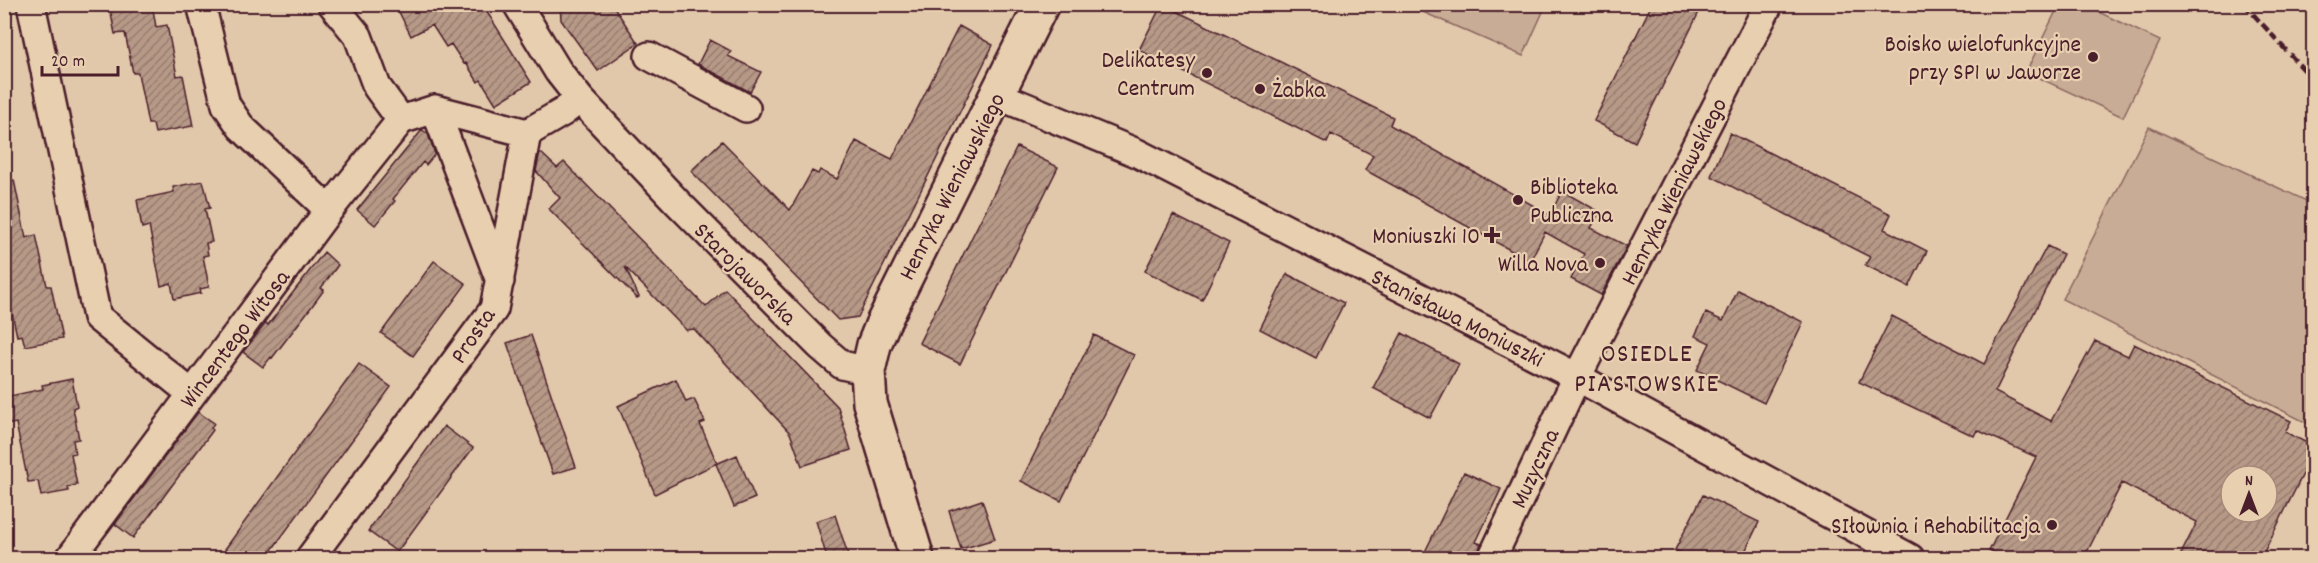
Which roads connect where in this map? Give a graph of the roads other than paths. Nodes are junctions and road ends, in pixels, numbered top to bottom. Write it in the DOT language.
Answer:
graph roads {
  1 [pos="31,4"];
  2 [pos="201,4"];
  3 [pos="332,4"];
  4 [pos="517,4"];
  5 [pos="1042,4"];
  6 [pos="1769,4"];
  7 [pos="649,56"];
  8 [pos="997,95"];
  9 [pos="580,99"];
  10 [pos="746,108"];
  11 [pos="435,109"];
  12 [pos="401,120"];
  13 [pos="527,134"];
  14 [pos="329,210"];
  15 [pos="500,282"];
  16 [pos="868,371"];
  17 [pos="1577,377"];
  18 [pos="192,394"];
  19 [pos="70,558"];
  20 [pos="310,558"];
  21 [pos="917,558"];
  22 [pos="1492,558"];
  23 [pos="1910,558"];
  1 -- 18 [label="street"];
  2 -- 14 [label="street"];
  3 -- 12 [label="street"];
  4 -- 9 [label="street, Starojaworska"];
  5 -- 8 [label="main road, Henryka Wieniawskiego"];
  6 -- 17 [label="street, Henryka Wieniawskiego"];
  7 -- 10 [label="street"];
  8 -- 16 [label="main road, Henryka Wieniawskiego"];
  8 -- 17 [label="street, Stanisława Moniuszki"];
  9 -- 13 [label="street"];
  9 -- 16 [label="street, Starojaworska"];
  11 -- 12 [label="street"];
  11 -- 13 [label="street"];
  11 -- 15 [label="street"];
  12 -- 14 [label="street, Wincentego Witosa"];
  13 -- 15 [label="street, Prosta"];
  14 -- 18 [label="street, Wincentego Witosa"];
  15 -- 20 [label="street, Prosta"];
  16 -- 21 [label="main road"];
  17 -- 22 [label="street, Muzyczna"];
  17 -- 23 [label="street, Stanisława Moniuszki"];
  18 -- 19 [label="street, Wincentego Witosa"];
}
